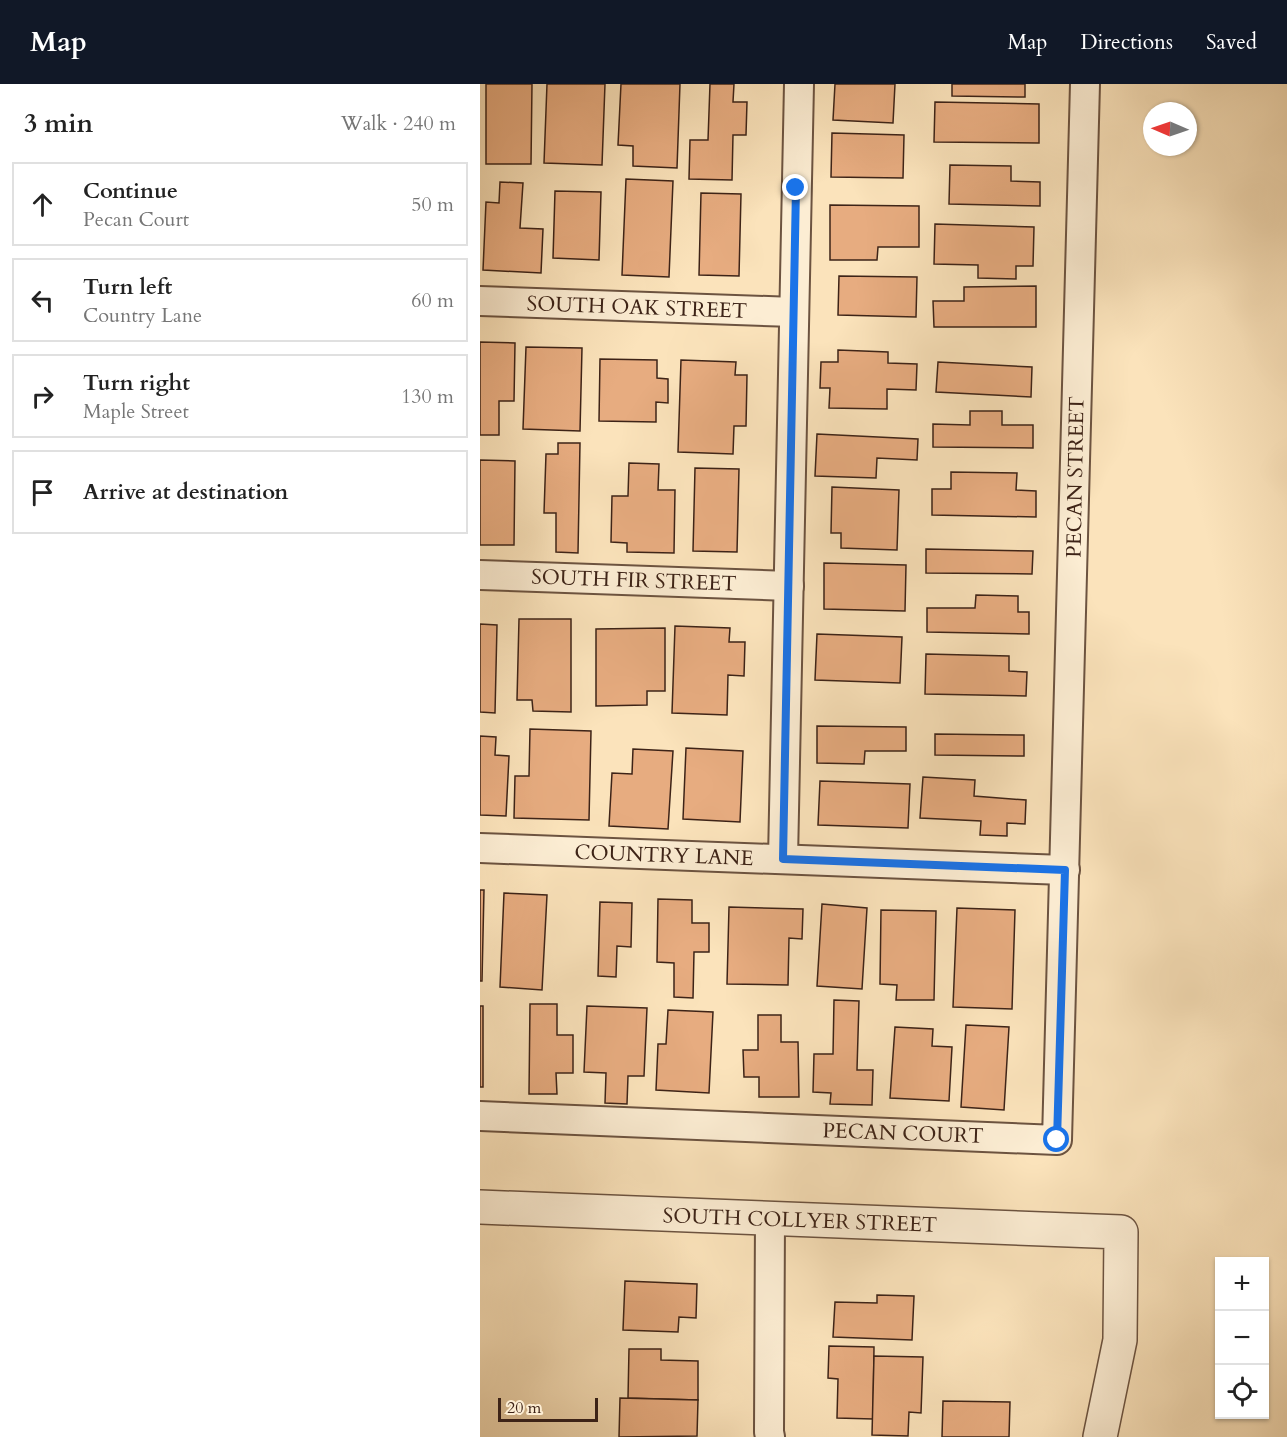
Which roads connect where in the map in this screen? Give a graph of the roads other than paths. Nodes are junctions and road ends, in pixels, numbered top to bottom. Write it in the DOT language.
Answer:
graph roads {
  1 [pos="799,84"];
  2 [pos="1084,84"];
  3 [pos="480,301"];
  4 [pos="794,312"];
  5 [pos="480,575"];
  6 [pos="789,585"];
  7 [pos="480,848"];
  8 [pos="783,859"];
  9 [pos="1065,870"];
  10 [pos="480,1116"];
  11 [pos="480,1207"];
  12 [pos="770,1218"];
  13 [pos="770,1437"];
  14 [pos="1100,1437"];
  1 -- 4 [label="street"];
  2 -- 9 [label="street, PECAN STREET"];
  3 -- 4 [label="street, SOUTH OAK STREET"];
  4 -- 6 [label="street"];
  5 -- 6 [label="street, SOUTH FIR STREET"];
  6 -- 8 [label="street"];
  7 -- 8 [label="street, COUNTRY LANE"];
  8 -- 9 [label="street, COUNTRY LANE"];
  9 -- 10 [label="street, PECAN COURT"];
  11 -- 12 [label="street, SOUTH COLLYER STREET"];
  12 -- 13 [label="street"];
  12 -- 14 [label="street, SOUTH COLLYER STREET"];
}
